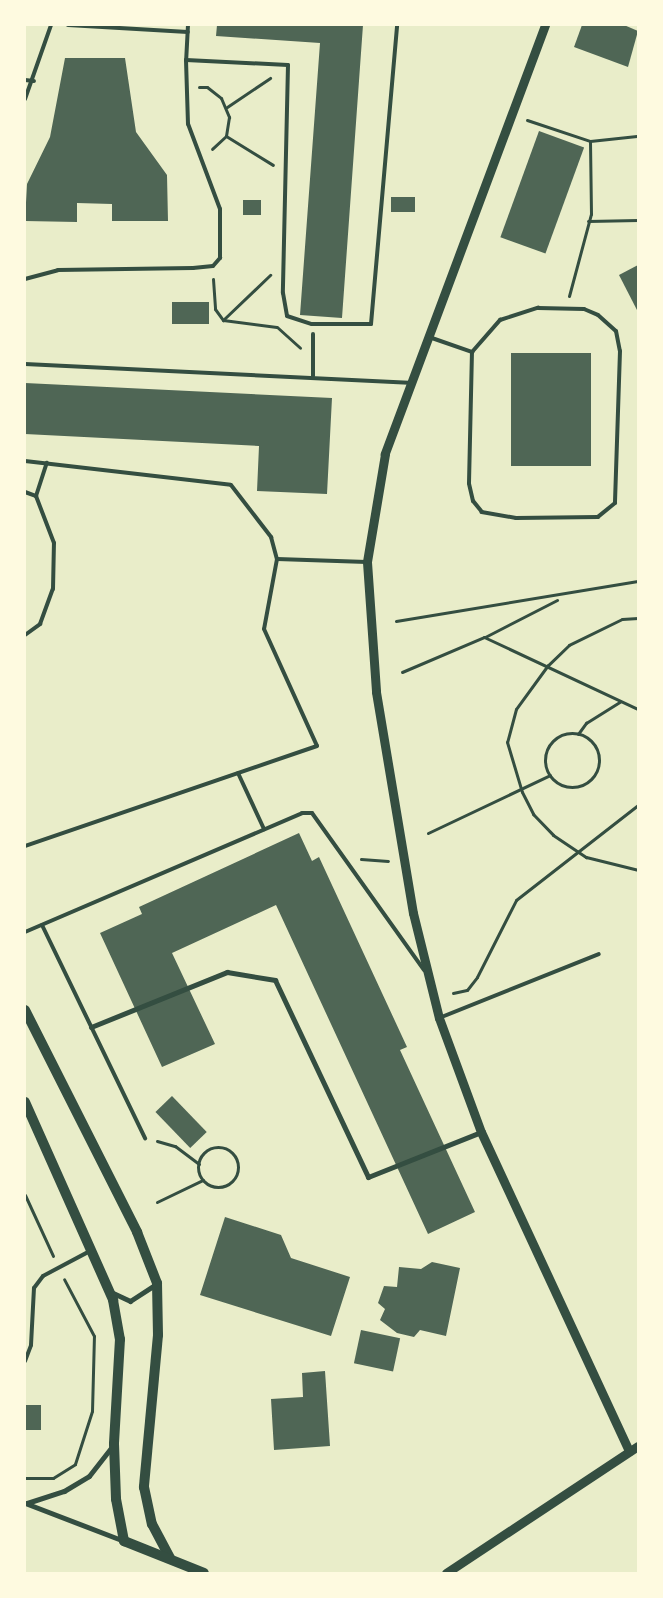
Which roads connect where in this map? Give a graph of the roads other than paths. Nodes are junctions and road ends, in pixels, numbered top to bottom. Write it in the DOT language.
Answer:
graph roads {
  1 [pos="51,25"];
  2 [pos="68,25"];
  3 [pos="188,25"];
  4 [pos="397,25"];
  5 [pos="545,25"];
  6 [pos="188,32"];
  7 [pos="186,60"];
  8 [pos="25,80"];
  9 [pos="34,81"];
  10 [pos="25,99"];
  11 [pos="25,279"];
  12 [pos="313,334"];
  13 [pos="429,337"];
  14 [pos="472,352"];
  15 [pos="25,364"];
  16 [pos="312,376"];
  17 [pos="409,383"];
  18 [pos="25,461"];
  19 [pos="47,463"];
  20 [pos="25,492"];
  21 [pos="36,496"];
  22 [pos="277,559"];
  23 [pos="367,562"];
  24 [pos="25,635"];
  25 [pos="238,773"];
  26 [pos="264,829"];
  27 [pos="25,846"];
  28 [pos="42,925"];
  29 [pos="25,932"];
  30 [pos="598,954"];
  31 [pos="425,971"];
  32 [pos="25,1010"];
  33 [pos="439,1018"];
  34 [pos="91,1027"];
  35 [pos="25,1102"];
  36 [pos="481,1132"];
  37 [pos="145,1138"];
  38 [pos="92,1250"];
  39 [pos="157,1283"];
  40 [pos="108,1290"];
  41 [pos="25,1361"];
  42 [pos="114,1444"];
  43 [pos="638,1446"];
  44 [pos="629,1451"];
  45 [pos="26,1503"];
  46 [pos="124,1541"];
  47 [pos="170,1558"];
  48 [pos="204,1573"];
  49 [pos="446,1573"];
  1 -- 9 [label="lane"];
  2 -- 6 [label="lane"];
  3 -- 6 [label="lane"];
  4 -- 7 [label="lane"];
  5 -- 13 [label="street"];
  6 -- 7 [label="lane"];
  7 -- 11 [label="lane"];
  8 -- 9 [label="lane"];
  9 -- 10 [label="lane"];
  12 -- 16 [label="lane"];
  13 -- 14 [label="lane"];
  13 -- 17 [label="street"];
  14 -- 14 [label="lane"];
  15 -- 16 [label="lane"];
  16 -- 17 [label="lane"];
  17 -- 23 [label="street"];
  18 -- 19 [label="lane"];
  19 -- 21 [label="lane"];
  19 -- 22 [label="lane"];
  20 -- 21 [label="lane"];
  21 -- 24 [label="lane"];
  22 -- 23 [label="lane"];
  22 -- 25 [label="lane"];
  23 -- 31 [label="street"];
  25 -- 26 [label="lane"];
  25 -- 27 [label="lane"];
  26 -- 28 [label="lane"];
  26 -- 31 [label="lane"];
  28 -- 29 [label="lane"];
  28 -- 34 [label="lane"];
  30 -- 33 [label="lane"];
  31 -- 33 [label="street"];
  32 -- 39 [label="main road"];
  33 -- 36 [label="street"];
  34 -- 36 [label="street"];
  34 -- 37 [label="lane"];
  35 -- 38 [label="main road"];
  36 -- 44 [label="street"];
  38 -- 40 [label="main road"];
  38 -- 41 [label="lane"];
  39 -- 40 [label="street"];
  39 -- 47 [label="main road"];
  40 -- 42 [label="main road"];
  42 -- 45 [label="street"];
  42 -- 46 [label="main road"];
  43 -- 44 [label="street"];
  44 -- 49 [label="street"];
  45 -- 46 [label="street"];
  46 -- 47 [label="main road"];
  47 -- 48 [label="main road"];
}
